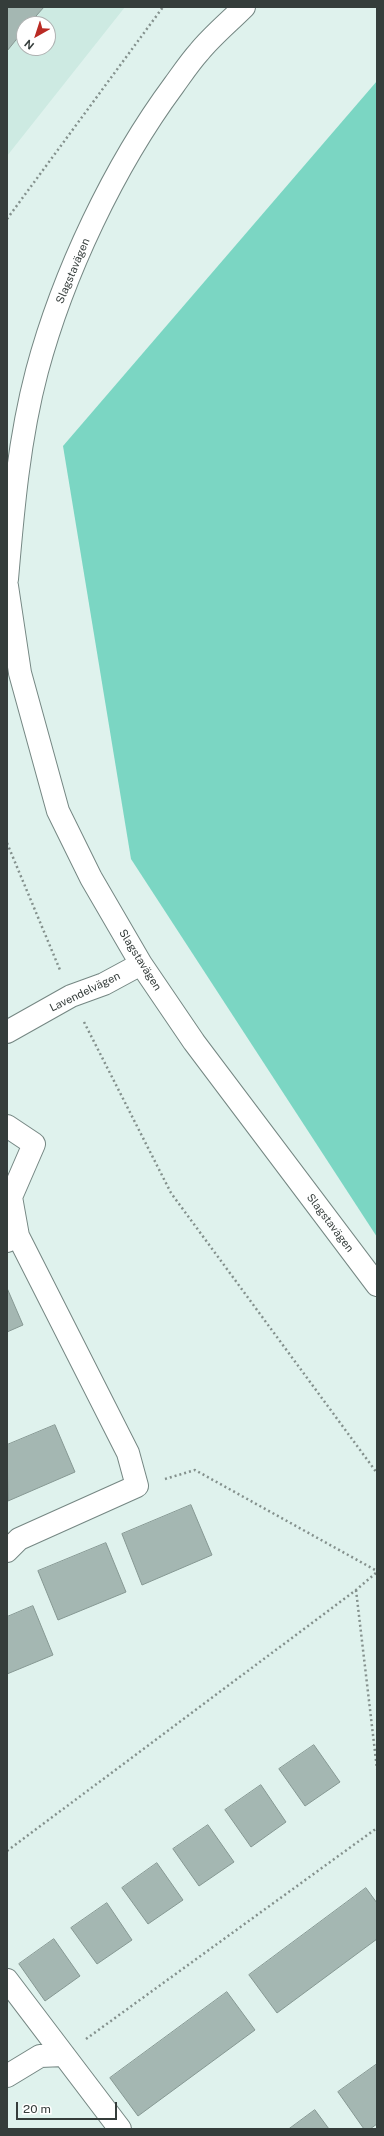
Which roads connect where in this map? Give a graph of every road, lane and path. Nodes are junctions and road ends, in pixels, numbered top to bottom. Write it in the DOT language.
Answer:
graph roads {
  1 [pos="163,7"];
  2 [pos="244,7"];
  3 [pos="7,219"];
  4 [pos="7,579"];
  5 [pos="7,586"];
  6 [pos="7,843"];
  7 [pos="141,964"];
  8 [pos="71,996"];
  9 [pos="7,1032"];
  10 [pos="7,1126"];
  11 [pos="13,1239"];
  12 [pos="377,1285"];
  13 [pos="377,1473"];
  14 [pos="137,1486"];
  15 [pos="7,1551"];
  16 [pos="377,1571"];
  17 [pos="356,1590"];
  18 [pos="377,1731"];
  19 [pos="374,1734"];
  20 [pos="377,1769"];
  21 [pos="377,1828"];
  22 [pos="7,1850"];
  23 [pos="7,1980"];
  24 [pos="64,2055"];
  25 [pos="7,2076"];
  26 [pos="120,2129"];
  1 -- 3 [label="path"];
  2 -- 4 [label="street, Slagstavägen"];
  5 -- 7 [label="street, Slagstavägen"];
  6 -- 8 [label="path"];
  7 -- 8 [label="street, Lavendelvägen"];
  7 -- 12 [label="street, Slagstavägen"];
  8 -- 9 [label="street, Lavendelvägen"];
  8 -- 13 [label="path"];
  10 -- 11 [label="street"];
  11 -- 14 [label="street"];
  14 -- 15 [label="street"];
  14 -- 16 [label="path"];
  16 -- 17 [label="path"];
  17 -- 19 [label="path"];
  17 -- 22 [label="path"];
  18 -- 19 [label="path"];
  19 -- 20 [label="path"];
  21 -- 24 [label="path"];
  23 -- 24 [label="street"];
  24 -- 25 [label="street"];
  24 -- 26 [label="street"];
}
